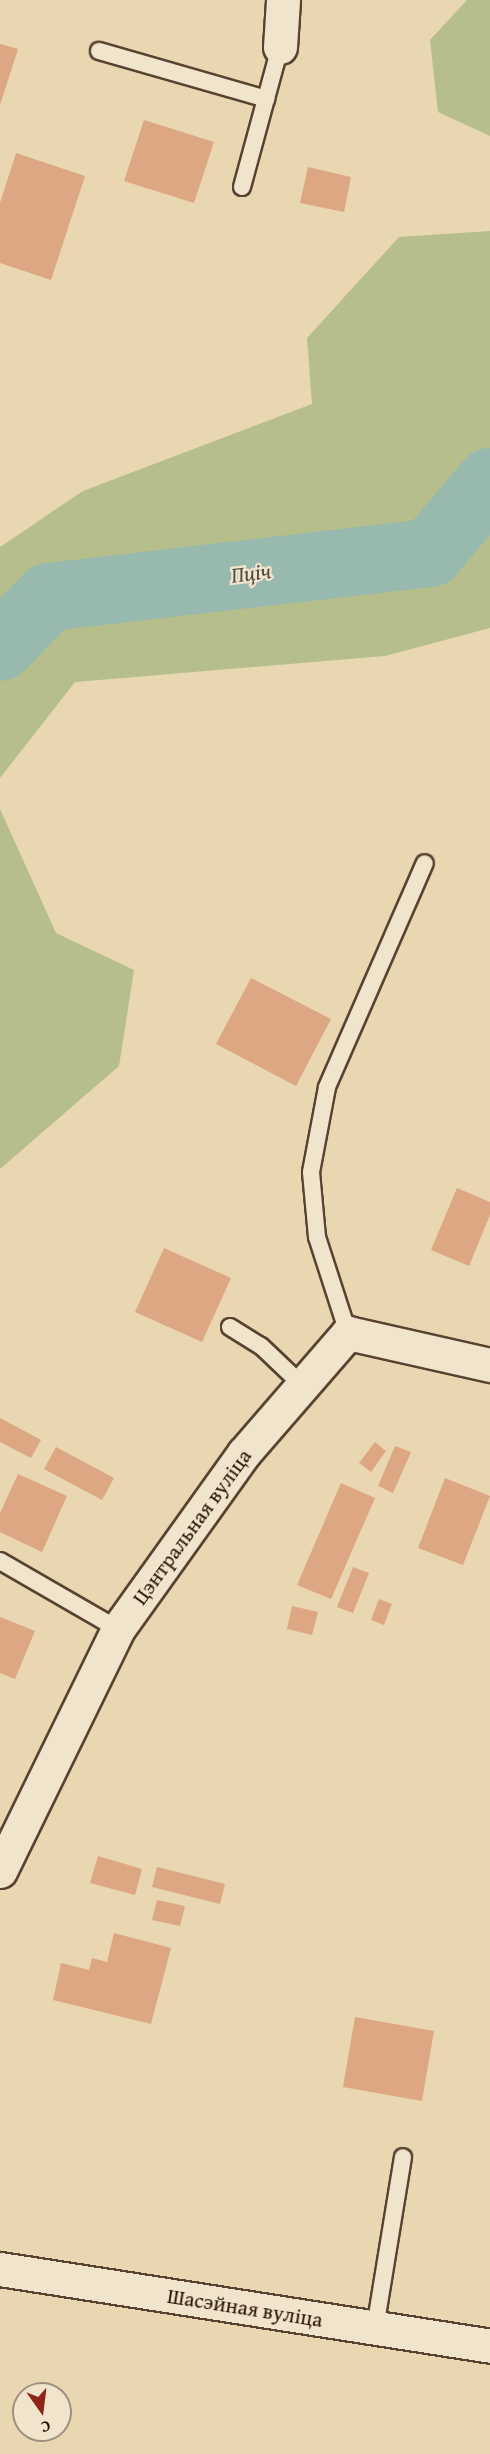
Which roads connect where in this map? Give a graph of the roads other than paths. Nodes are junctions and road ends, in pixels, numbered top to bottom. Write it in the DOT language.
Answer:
graph roads {
  1 [pos="283,0"];
  2 [pos="280,47"];
  3 [pos="99,51"];
  4 [pos="266,99"];
  5 [pos="242,187"];
  6 [pos="425,863"];
  7 [pos="230,1327"];
  8 [pos="348,1333"];
  9 [pos="490,1365"];
  10 [pos="302,1385"];
  11 [pos="0,1561"];
  12 [pos="118,1629"];
  13 [pos="0,1871"];
  14 [pos="403,2157"];
  15 [pos="0,2269"];
  16 [pos="375,2328"];
  17 [pos="490,2346"];
  1 -- 2 [label="street"];
  2 -- 4 [label="lane"];
  3 -- 4 [label="lane"];
  4 -- 5 [label="lane"];
  6 -- 8 [label="lane"];
  7 -- 10 [label="lane"];
  8 -- 9 [label="street"];
  8 -- 10 [label="street, Цэнтральная вуліца"];
  10 -- 12 [label="street, Цэнтральная вуліца"];
  11 -- 12 [label="lane"];
  12 -- 13 [label="street, Цэнтральная вуліца"];
  14 -- 16 [label="lane"];
  15 -- 16 [label="street, Шасэйная вуліца"];
  16 -- 17 [label="street, Шасэйная вуліца"];
}
